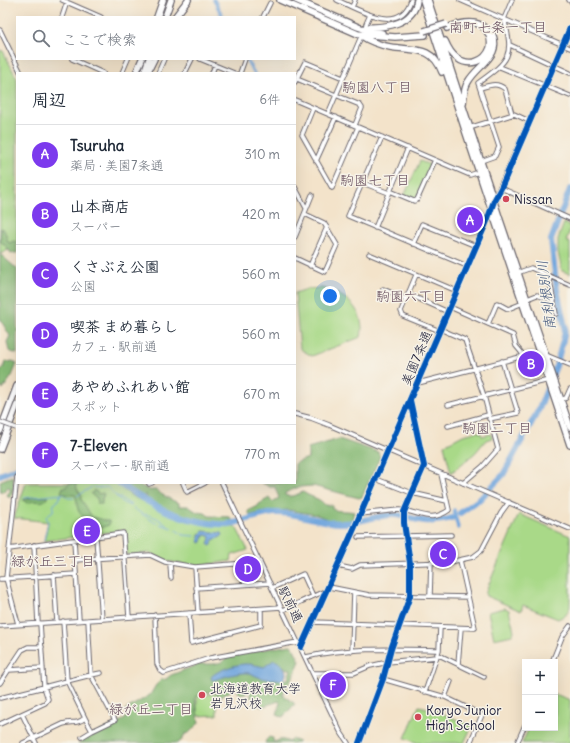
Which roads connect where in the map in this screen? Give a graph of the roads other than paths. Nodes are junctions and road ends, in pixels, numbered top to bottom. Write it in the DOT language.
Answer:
graph roads {
  1 [pos="62,0"];
  2 [pos="163,0"];
  3 [pos="171,0"];
  4 [pos="188,0"];
  5 [pos="280,0"];
  6 [pos="296,0"];
  7 [pos="337,0"];
  8 [pos="355,0"];
  9 [pos="411,0"];
  10 [pos="417,0"];
  11 [pos="423,0"];
  12 [pos="428,0"];
  13 [pos="460,0"];
  14 [pos="512,0"];
  15 [pos="67,2"];
  16 [pos="270,3"];
  17 [pos="352,7"];
  18 [pos="370,15"];
  19 [pos="62,16"];
  20 [pos="100,16"];
  21 [pos="157,16"];
  22 [pos="165,16"];
  23 [pos="176,16"];
  24 [pos="264,16"];
  25 [pos="504,19"];
  26 [pos="366,24"];
  27 [pos="446,26"];
  28 [pos="358,27"];
  29 [pos="438,28"];
  30 [pos="570,28"];
  31 [pos="0,30"];
  32 [pos="425,33"];
  33 [pos="359,37"];
  34 [pos="563,44"];
  35 [pos="510,45"];
  36 [pos="570,48"];
  37 [pos="74,60"];
  38 [pos="128,60"];
  39 [pos="142,60"];
  40 [pos="149,60"];
  41 [pos="154,60"];
  42 [pos="164,60"];
  43 [pos="192,60"];
  44 [pos="202,60"];
  45 [pos="245,60"];
  46 [pos="215,65"];
  47 [pos="553,65"];
  48 [pos="500,67"];
  49 [pos="21,72"];
  50 [pos="101,72"];
  51 [pos="122,72"];
  52 [pos="136,72"];
  53 [pos="144,72"];
  54 [pos="148,72"];
  55 [pos="158,72"];
  56 [pos="186,72"];
  57 [pos="212,72"];
  58 [pos="232,72"];
  59 [pos="240,72"];
  60 [pos="570,73"];
  61 [pos="343,78"];
  62 [pos="296,81"];
  63 [pos="545,85"];
  64 [pos="480,88"];
  65 [pos="335,95"];
  66 [pos="570,96"];
  67 [pos="454,98"];
  68 [pos="296,100"];
  69 [pos="462,106"];
  70 [pos="313,108"];
  71 [pos="328,114"];
  72 [pos="512,114"];
  73 [pos="336,117"];
  74 [pos="491,121"];
  75 [pos="529,121"];
  76 [pos="357,126"];
  77 [pos="467,129"];
  78 [pos="382,137"];
  79 [pos="408,148"];
  80 [pos="435,160"];
  81 [pos="316,161"];
  82 [pos="481,161"];
  83 [pos="482,171"];
  84 [pos="363,183"];
  85 [pos="501,188"];
  86 [pos="296,189"];
  87 [pos="390,192"];
  88 [pos="312,195"];
  89 [pos="494,201"];
  90 [pos="306,208"];
  91 [pos="492,210"];
  92 [pos="305,214"];
  93 [pos="569,218"];
  94 [pos="326,227"];
  95 [pos="375,228"];
  96 [pos="296,234"];
  97 [pos="413,244"];
  98 [pos="476,246"];
  99 [pos="369,254"];
  100 [pos="296,259"];
  101 [pos="310,266"];
  102 [pos="467,266"];
  103 [pos="516,273"];
  104 [pos="416,275"];
  105 [pos="550,276"];
  106 [pos="570,285"];
  107 [pos="383,289"];
  108 [pos="457,291"];
  109 [pos="408,294"];
  110 [pos="406,299"];
  111 [pos="525,301"];
  112 [pos="554,301"];
  113 [pos="450,307"];
  114 [pos="448,312"];
  115 [pos="556,314"];
  116 [pos="488,324"];
  117 [pos="440,330"];
  118 [pos="543,354"];
  119 [pos="522,356"];
  120 [pos="502,361"];
  121 [pos="570,365"];
  122 [pos="474,368"];
  123 [pos="548,378"];
  124 [pos="418,383"];
  125 [pos="16,389"];
  126 [pos="570,389"];
  127 [pos="511,390"];
  128 [pos="484,396"];
  129 [pos="410,400"];
  130 [pos="558,400"];
  131 [pos="448,405"];
  132 [pos="16,408"];
  133 [pos="296,414"];
  134 [pos="489,417"];
  135 [pos="0,422"];
  136 [pos="448,426"];
  137 [pos="570,427"];
  138 [pos="16,428"];
  139 [pos="0,431"];
  140 [pos="570,444"];
  141 [pos="0,449"];
  142 [pos="388,450"];
  143 [pos="424,466"];
  144 [pos="442,474"];
  145 [pos="376,479"];
  146 [pos="463,483"];
  147 [pos="16,484"];
  148 [pos="183,484"];
  149 [pos="203,484"];
  150 [pos="222,484"];
  151 [pos="412,493"];
  152 [pos="447,501"];
  153 [pos="509,502"];
  154 [pos="404,511"];
  155 [pos="360,516"];
  156 [pos="570,529"];
  157 [pos="452,535"];
  158 [pos="96,536"];
  159 [pos="406,536"];
  160 [pos="358,537"];
  161 [pos="74,540"];
  162 [pos="34,545"];
  163 [pos="9,549"];
  164 [pos="125,556"];
  165 [pos="98,558"];
  166 [pos="75,560"];
  167 [pos="460,560"];
  168 [pos="260,562"];
  169 [pos="431,562"];
  170 [pos="170,563"];
  171 [pos="410,563"];
  172 [pos="338,566"];
  173 [pos="195,568"];
  174 [pos="76,574"];
  175 [pos="54,575"];
  176 [pos="35,576"];
  177 [pos="6,578"];
  178 [pos="171,578"];
  179 [pos="0,579"];
  180 [pos="270,584"];
  181 [pos="196,588"];
  182 [pos="272,588"];
  183 [pos="328,589"];
  184 [pos="354,592"];
  185 [pos="313,596"];
  186 [pos="410,596"];
  187 [pos="430,596"];
  188 [pos="468,597"];
  189 [pos="261,609"];
  190 [pos="282,609"];
  191 [pos="198,612"];
  192 [pos="189,613"];
  193 [pos="155,615"];
  194 [pos="129,617"];
  195 [pos="102,619"];
  196 [pos="79,620"];
  197 [pos="88,620"];
  198 [pos="63,621"];
  199 [pos="57,622"];
  200 [pos="313,622"];
  201 [pos="39,623"];
  202 [pos="353,623"];
  203 [pos="18,624"];
  204 [pos="400,625"];
  205 [pos="0,626"];
  206 [pos="570,626"];
  207 [pos="440,627"];
  208 [pos="461,628"];
  209 [pos="298,642"];
  210 [pos="42,647"];
  211 [pos="301,647"];
  212 [pos="391,649"];
  213 [pos="352,651"];
  214 [pos="437,654"];
  215 [pos="306,657"];
  216 [pos="553,659"];
  217 [pos="388,662"];
  218 [pos="458,664"];
  219 [pos="43,668"];
  220 [pos="9,670"];
  221 [pos="101,673"];
  222 [pos="313,673"];
  223 [pos="91,675"];
  224 [pos="484,677"];
  225 [pos="384,679"];
  226 [pos="67,680"];
  227 [pos="451,681"];
  228 [pos="0,683"];
  229 [pos="44,686"];
  230 [pos="425,692"];
  231 [pos="444,697"];
  232 [pos="0,698"];
  233 [pos="22,714"];
  234 [pos="85,718"];
  235 [pos="0,724"];
  236 [pos="92,731"];
  237 [pos="522,731"];
  238 [pos="82,737"];
  239 [pos="34,738"];
  240 [pos="347,742"];
  241 [pos="23,743"];
  242 [pos="36,743"];
  243 [pos="359,743"];
  244 [pos="470,743"];
  245 [pos="517,743"];
  1 -- 15 [label="street"];
  2 -- 21 [label="highway"];
  3 -- 22 [label="highway"];
  4 -- 23 [label="highway"];
  5 -- 33 [label="highway"];
  6 -- 28 [label="highway"];
  7 -- 17 [label="street"];
  8 -- 17 [label="street"];
  9 -- 18 [label="street"];
  10 -- 28 [label="highway"];
  11 -- 67 [label="highway"];
  12 -- 29 [label="highway"];
  13 -- 25 [label="street"];
  14 -- 25 [label="street"];
  15 -- 19 [label="street"];
  15 -- 20 [label="street"];
  16 -- 24 [label="street"];
  17 -- 18 [label="street"];
  18 -- 26 [label="street"];
  25 -- 34 [label="street"];
  25 -- 35 [label="street"];
  27 -- 29 [label="highway"];
  27 -- 32 [label="highway"];
  27 -- 69 [label="highway"];
  28 -- 32 [label="highway"];
  29 -- 69 [label="highway"];
  30 -- 34 [label="street, 美園7条通"];
  31 -- 49 [label="street"];
  32 -- 33 [label="highway"];
  33 -- 61 [label="street"];
  33 -- 67 [label="highway"];
  34 -- 36 [label="street"];
  34 -- 47 [label="street, 美園7条通"];
  35 -- 47 [label="street"];
  35 -- 48 [label="street"];
  37 -- 50 [label="street"];
  38 -- 51 [label="street"];
  39 -- 52 [label="highway"];
  40 -- 53 [label="highway"];
  41 -- 54 [label="highway"];
  42 -- 55 [label="street"];
  43 -- 56 [label="street"];
  44 -- 46 [label="street"];
  45 -- 59 [label="street"];
  46 -- 57 [label="street"];
  46 -- 58 [label="street"];
  47 -- 60 [label="street"];
  47 -- 63 [label="street, 美園7条通"];
  48 -- 63 [label="street"];
  48 -- 64 [label="street"];
  61 -- 62 [label="street"];
  61 -- 65 [label="street"];
  62 -- 65 [label="street"];
  63 -- 66 [label="street"];
  63 -- 75 [label="street, 美園7条通"];
  64 -- 72 [label="street"];
  64 -- 74 [label="street"];
  65 -- 71 [label="street"];
  65 -- 76 [label="street"];
  67 -- 77 [label="highway"];
  68 -- 70 [label="street"];
  69 -- 77 [label="highway"];
  70 -- 71 [label="street"];
  70 -- 81 [label="street"];
  71 -- 73 [label="street"];
  72 -- 74 [label="street"];
  72 -- 75 [label="street"];
  73 -- 76 [label="street"];
  73 -- 81 [label="street"];
  74 -- 77 [label="street"];
  74 -- 82 [label="street"];
  75 -- 85 [label="street, 美園7条通"];
  76 -- 78 [label="street"];
  76 -- 81 [label="street"];
  77 -- 82 [label="highway"];
  77 -- 83 [label="highway"];
  78 -- 79 [label="street"];
  78 -- 84 [label="street"];
  79 -- 80 [label="street"];
  79 -- 87 [label="street"];
  80 -- 83 [label="street"];
  80 -- 87 [label="street"];
  82 -- 83 [label="highway"];
  83 -- 89 [label="highway"];
  83 -- 91 [label="highway"];
  84 -- 87 [label="street"];
  84 -- 95 [label="street"];
  85 -- 89 [label="street, 美園7条通"];
  85 -- 93 [label="street"];
  86 -- 90 [label="street"];
  87 -- 95 [label="street"];
  88 -- 90 [label="street"];
  89 -- 91 [label="street, 美園7条通"];
  89 -- 103 [label="highway"];
  90 -- 92 [label="street"];
  91 -- 98 [label="street, 美園7条通"];
  91 -- 103 [label="highway"];
  92 -- 94 [label="street"];
  92 -- 96 [label="street"];
  94 -- 101 [label="street"];
  94 -- 101 [label="street"];
  95 -- 97 [label="street"];
  97 -- 98 [label="street"];
  97 -- 102 [label="street"];
  98 -- 102 [label="street, 美園7条通"];
  99 -- 104 [label="street"];
  100 -- 101 [label="street"];
  102 -- 108 [label="street, 美園7条通"];
  103 -- 105 [label="street"];
  103 -- 111 [label="highway"];
  104 -- 108 [label="street"];
  104 -- 109 [label="street"];
  105 -- 106 [label="street"];
  105 -- 112 [label="street"];
  107 -- 110 [label="street"];
  108 -- 113 [label="street, 美園7条通"];
  109 -- 110 [label="street"];
  109 -- 114 [label="street"];
  110 -- 117 [label="street"];
  111 -- 112 [label="street"];
  111 -- 116 [label="street"];
  111 -- 118 [label="highway"];
  112 -- 115 [label="street"];
  113 -- 114 [label="street, 美園7条通"];
  113 -- 116 [label="street"];
  114 -- 117 [label="street, 美園7条通"];
  116 -- 119 [label="street"];
  117 -- 122 [label="street"];
  117 -- 124 [label="street, 美園7条通"];
  118 -- 119 [label="street"];
  118 -- 121 [label="street"];
  118 -- 123 [label="highway"];
  118 -- 130 [label="highway"];
  119 -- 120 [label="street"];
  120 -- 122 [label="street"];
  120 -- 127 [label="street"];
  122 -- 124 [label="street"];
  122 -- 128 [label="street"];
  123 -- 127 [label="street"];
  123 -- 130 [label="highway"];
  124 -- 129 [label="street, 美園7条通"];
  125 -- 139 [label="highway"];
  126 -- 130 [label="street"];
  127 -- 128 [label="street"];
  127 -- 134 [label="street"];
  128 -- 131 [label="street"];
  128 -- 134 [label="street"];
  129 -- 142 [label="street, 美園7条通"];
  129 -- 143 [label="street"];
  130 -- 137 [label="highway"];
  130 -- 140 [label="highway"];
  132 -- 141 [label="highway"];
  133 -- 142 [label="street"];
  134 -- 136 [label="street"];
  134 -- 146 [label="street"];
  135 -- 138 [label="street, bridge"];
  142 -- 143 [label="street"];
  142 -- 145 [label="street, 美園7条通"];
  143 -- 144 [label="street"];
  143 -- 151 [label="street"];
  144 -- 146 [label="street"];
  144 -- 152 [label="street"];
  145 -- 151 [label="street"];
  145 -- 155 [label="street, 美園7条通"];
  146 -- 153 [label="street"];
  147 -- 163 [label="street"];
  148 -- 149 [label="street"];
  150 -- 168 [label="street, 駅前通"];
  151 -- 152 [label="street"];
  151 -- 154 [label="street"];
  152 -- 154 [label="street"];
  153 -- 156 [label="street"];
  153 -- 167 [label="street"];
  154 -- 155 [label="street"];
  154 -- 159 [label="street"];
  155 -- 172 [label="street, 美園7条通"];
  157 -- 159 [label="street"];
  158 -- 161 [label="street"];
  158 -- 164 [label="street"];
  158 -- 165 [label="street"];
  159 -- 160 [label="street"];
  159 -- 171 [label="street"];
  161 -- 162 [label="street"];
  161 -- 166 [label="street"];
  162 -- 163 [label="street"];
  162 -- 176 [label="street"];
  163 -- 177 [label="street"];
  164 -- 165 [label="street"];
  164 -- 170 [label="street"];
  164 -- 194 [label="street"];
  165 -- 166 [label="street"];
  165 -- 195 [label="street"];
  166 -- 174 [label="street"];
  167 -- 169 [label="street"];
  167 -- 188 [label="street"];
  168 -- 173 [label="street"];
  168 -- 180 [label="street, 駅前通"];
  169 -- 171 [label="street"];
  169 -- 187 [label="street"];
  170 -- 173 [label="street"];
  170 -- 178 [label="street"];
  171 -- 172 [label="street"];
  171 -- 186 [label="street"];
  172 -- 183 [label="street, 美園7条通"];
  173 -- 181 [label="street"];
  174 -- 175 [label="street"];
  174 -- 196 [label="street"];
  175 -- 176 [label="street"];
  175 -- 199 [label="street"];
  176 -- 177 [label="street"];
  176 -- 201 [label="street"];
  177 -- 179 [label="street"];
  177 -- 203 [label="street"];
  180 -- 181 [label="street"];
  180 -- 182 [label="street, 駅前通"];
  181 -- 191 [label="street"];
  182 -- 185 [label="street"];
  182 -- 190 [label="street, 駅前通"];
  183 -- 184 [label="street"];
  183 -- 185 [label="street"];
  183 -- 200 [label="street, 美園7条通"];
  184 -- 186 [label="street"];
  184 -- 202 [label="street"];
  185 -- 190 [label="street"];
  186 -- 187 [label="street"];
  186 -- 204 [label="street"];
  187 -- 188 [label="street"];
  188 -- 208 [label="street"];
  189 -- 190 [label="street"];
  189 -- 191 [label="street"];
  189 -- 192 [label="street"];
  190 -- 209 [label="street, 駅前通"];
  191 -- 192 [label="street"];
  192 -- 193 [label="street"];
  193 -- 194 [label="street"];
  193 -- 209 [label="street"];
  194 -- 195 [label="street"];
  195 -- 197 [label="street"];
  196 -- 197 [label="street"];
  196 -- 198 [label="street"];
  197 -- 223 [label="street"];
  198 -- 199 [label="street"];
  198 -- 226 [label="street"];
  199 -- 201 [label="street"];
  200 -- 202 [label="street"];
  200 -- 211 [label="street, 美園7条通"];
  201 -- 203 [label="street"];
  201 -- 210 [label="street"];
  202 -- 204 [label="street"];
  202 -- 213 [label="street"];
  203 -- 205 [label="street"];
  204 -- 207 [label="street"];
  204 -- 212 [label="street"];
  206 -- 216 [label="street"];
  207 -- 208 [label="street"];
  207 -- 214 [label="street"];
  208 -- 218 [label="street"];
  209 -- 211 [label="street, 駅前通"];
  210 -- 219 [label="street"];
  210 -- 220 [label="street"];
  211 -- 215 [label="street, 駅前通"];
  212 -- 213 [label="street"];
  212 -- 214 [label="street"];
  212 -- 217 [label="street"];
  213 -- 215 [label="street"];
  214 -- 217 [label="street"];
  214 -- 218 [label="street"];
  214 -- 230 [label="street"];
  215 -- 222 [label="street, 駅前通"];
  217 -- 222 [label="street"];
  217 -- 225 [label="street"];
  218 -- 224 [label="street"];
  219 -- 220 [label="street"];
  219 -- 229 [label="street"];
  220 -- 228 [label="street"];
  221 -- 223 [label="street"];
  222 -- 240 [label="street, 駅前通"];
  223 -- 226 [label="street"];
  223 -- 236 [label="street"];
  225 -- 230 [label="street"];
  225 -- 243 [label="street"];
  226 -- 229 [label="street"];
  226 -- 234 [label="street"];
  227 -- 231 [label="street"];
  229 -- 232 [label="street"];
  229 -- 233 [label="street"];
  230 -- 231 [label="street"];
  231 -- 244 [label="street"];
  233 -- 235 [label="street"];
  233 -- 239 [label="street"];
  234 -- 236 [label="street"];
  234 -- 239 [label="street"];
  236 -- 238 [label="street"];
  237 -- 245 [label="street"];
  239 -- 241 [label="street"];
  239 -- 242 [label="street"];
}
